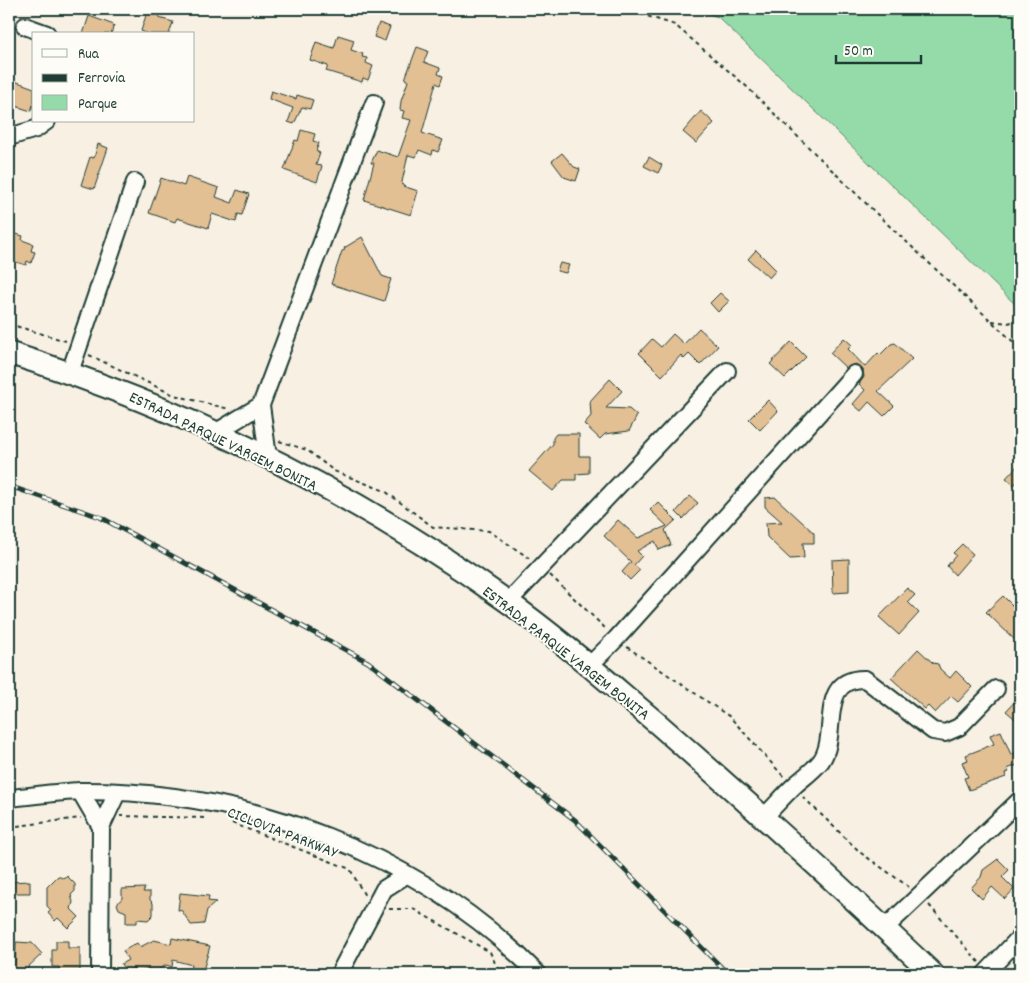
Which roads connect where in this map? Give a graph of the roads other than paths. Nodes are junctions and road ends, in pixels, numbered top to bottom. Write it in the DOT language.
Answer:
graph roads {
  1 [pos="24,26"];
  2 [pos="41,32"];
  3 [pos="374,103"];
  4 [pos="46,122"];
  5 [pos="9,137"];
  6 [pos="135,182"];
  7 [pos="9,353"];
  8 [pos="727,371"];
  9 [pos="70,372"];
  10 [pos="854,374"];
  11 [pos="261,405"];
  12 [pos="215,433"];
  13 [pos="268,457"];
  14 [pos="508,602"];
  15 [pos="590,666"];
  16 [pos="996,689"];
  17 [pos="80,791"];
  18 [pos="117,793"];
  19 [pos="9,798"];
  20 [pos="1020,800"];
  21 [pos="765,816"];
  22 [pos="100,820"];
  23 [pos="379,859"];
  24 [pos="406,874"];
  25 [pos="384,889"];
  26 [pos="885,928"];
  27 [pos="1020,937"];
  28 [pos="100,974"];
  29 [pos="339,974"];
  30 [pos="538,974"];
  31 [pos="933,974"];
  32 [pos="985,974"];
  1 -- 2 [label="street"];
  3 -- 11 [label="street"];
  4 -- 5 [label="street"];
  6 -- 9 [label="street"];
  7 -- 9 [label="main road, ESTRADA PARQUE VARGEM BONITA"];
  8 -- 14 [label="street"];
  9 -- 12 [label="main road, ESTRADA PARQUE VARGEM BONITA"];
  10 -- 15 [label="street"];
  11 -- 12 [label="street"];
  11 -- 13 [label="street"];
  12 -- 13 [label="main road, ESTRADA PARQUE VARGEM BONITA"];
  13 -- 14 [label="main road, ESTRADA PARQUE VARGEM BONITA"];
  14 -- 15 [label="main road, ESTRADA PARQUE VARGEM BONITA"];
  15 -- 21 [label="main road, ESTRADA PARQUE VARGEM BONITA"];
  16 -- 21 [label="street"];
  17 -- 18 [label="street"];
  17 -- 19 [label="street"];
  17 -- 22 [label="street"];
  18 -- 22 [label="street"];
  18 -- 23 [label="street"];
  20 -- 26 [label="street"];
  21 -- 26 [label="main road, ESTRADA PARQUE VARGEM BONITA"];
  22 -- 28 [label="street"];
  23 -- 24 [label="street"];
  23 -- 25 [label="street"];
  24 -- 25 [label="street"];
  24 -- 30 [label="street"];
  25 -- 29 [label="street"];
  26 -- 31 [label="main road, ESTRADA PARQUE VARGEM BONITA"];
  27 -- 32 [label="street"];
}
